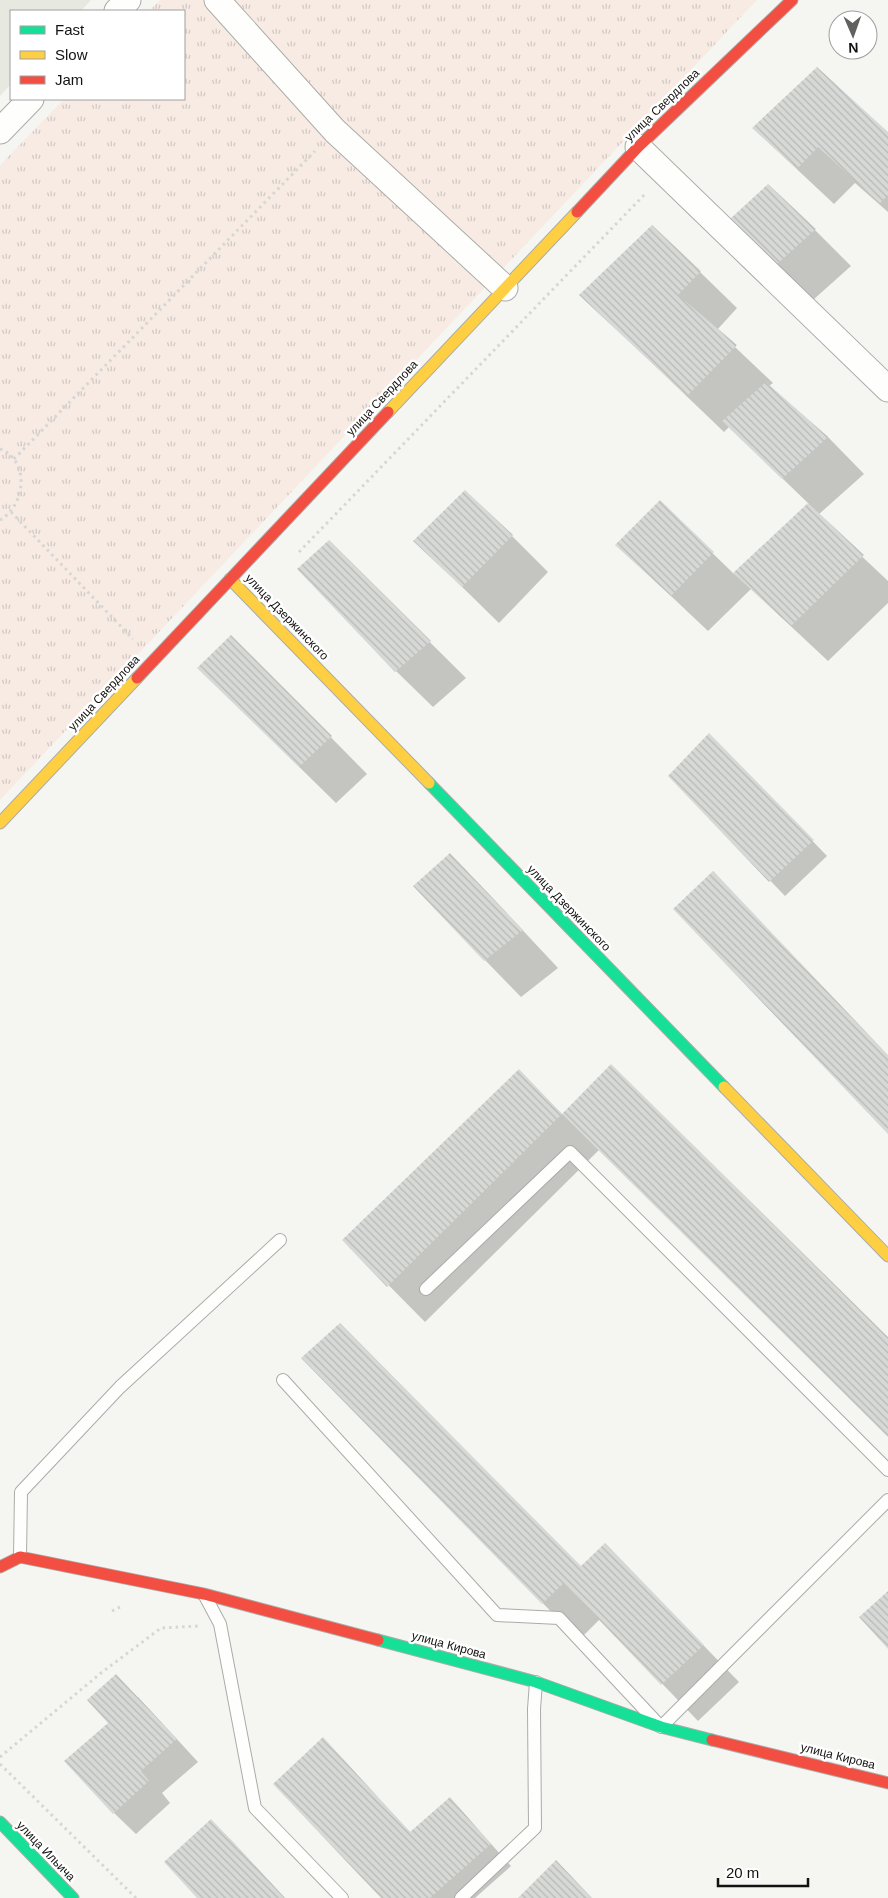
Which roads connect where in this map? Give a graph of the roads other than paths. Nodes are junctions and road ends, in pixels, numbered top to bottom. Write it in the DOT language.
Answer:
graph roads {
  1 [pos="128,0"];
  2 [pos="216,0"];
  3 [pos="792,0"];
  4 [pos="118,10"];
  5 [pos="30,100"];
  6 [pos="0,131"];
  7 [pos="638,147"];
  8 [pos="505,288"];
  9 [pos="888,389"];
  10 [pos="230,579"];
  11 [pos="0,823"];
  12 [pos="280,1240"];
  13 [pos="888,1256"];
  14 [pos="426,1289"];
  15 [pos="283,1380"];
  16 [pos="888,1470"];
  17 [pos="888,1500"];
  18 [pos="20,1557"];
  19 [pos="0,1566"];
  20 [pos="204,1594"];
  21 [pos="536,1682"];
  22 [pos="661,1726"];
  23 [pos="888,1783"];
  24 [pos="0,1822"];
  25 [pos="72,1898"];
  26 [pos="342,1898"];
  27 [pos="461,1898"];
  1 -- 4 [label="street"];
  2 -- 8 [label="street"];
  3 -- 7 [label="street, улица Свердлова"];
  5 -- 6 [label="street"];
  7 -- 8 [label="street, улица Свердлова"];
  7 -- 9 [label="street"];
  8 -- 10 [label="street, улица Свердлова"];
  10 -- 11 [label="street, улица Свердлова"];
  10 -- 13 [label="street, улица Дзержинского"];
  12 -- 18 [label="lane"];
  14 -- 16 [label="lane"];
  15 -- 22 [label="lane"];
  17 -- 22 [label="lane"];
  18 -- 19 [label="street"];
  18 -- 20 [label="street, улица Кирова"];
  20 -- 21 [label="street, улица Кирова"];
  20 -- 26 [label="lane"];
  21 -- 22 [label="street, улица Кирова"];
  21 -- 27 [label="lane"];
  22 -- 23 [label="street, улица Кирова"];
  24 -- 25 [label="street, улица Ильича"];
}
